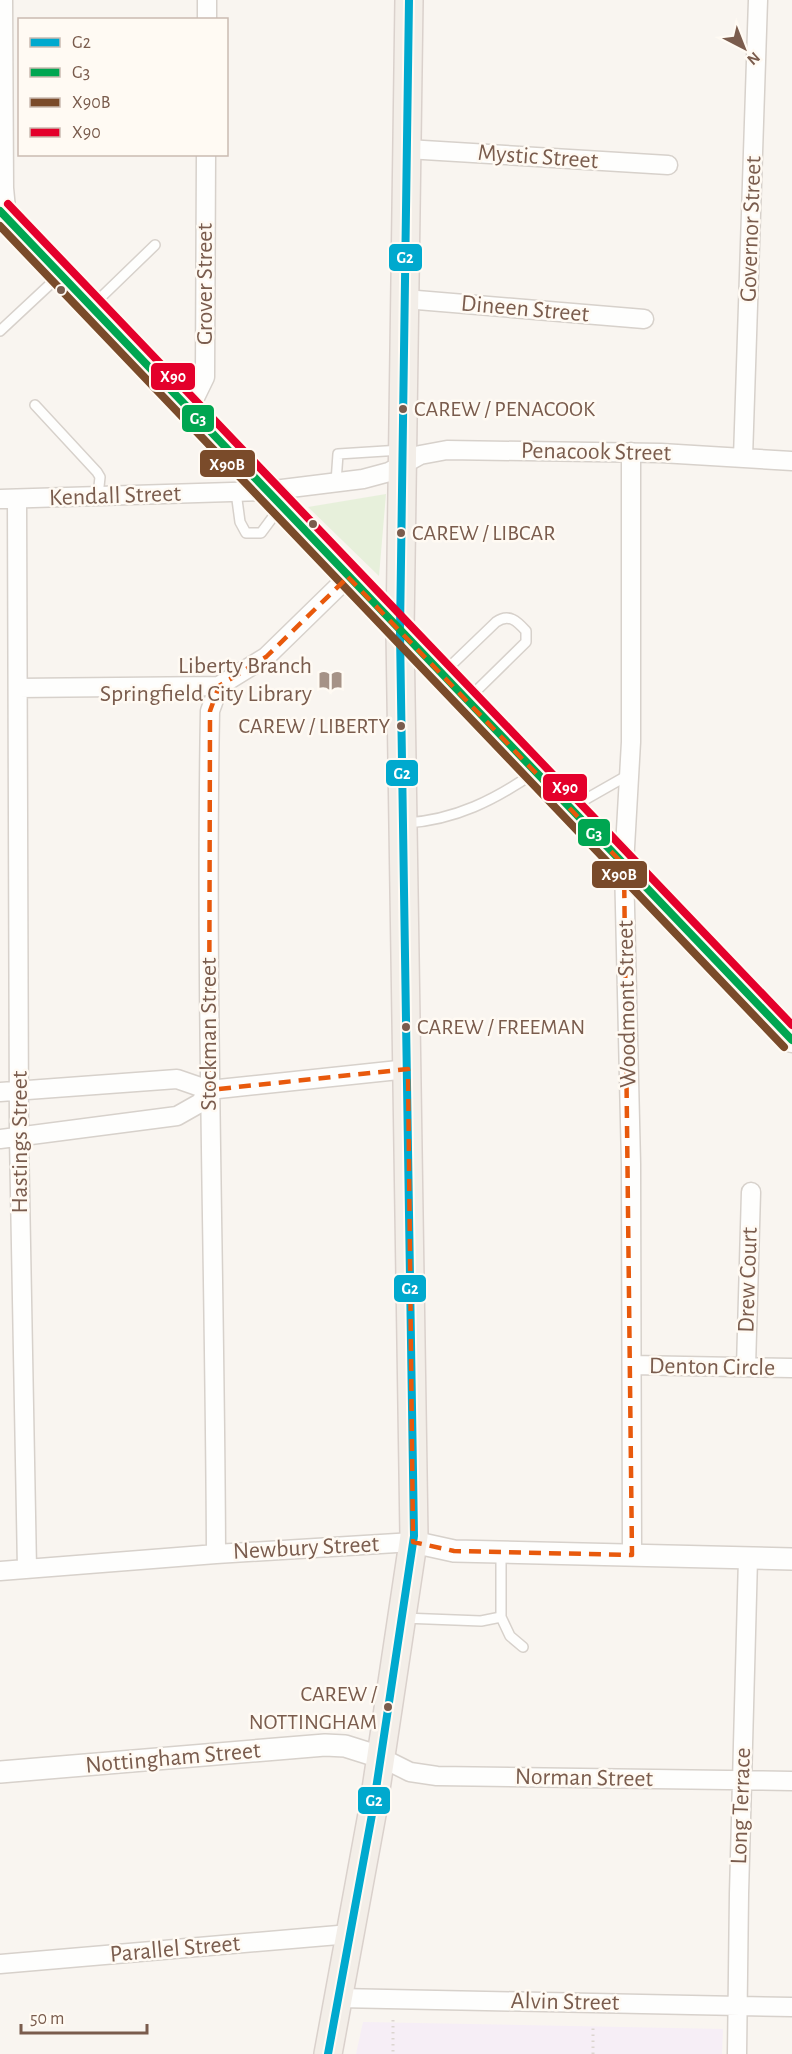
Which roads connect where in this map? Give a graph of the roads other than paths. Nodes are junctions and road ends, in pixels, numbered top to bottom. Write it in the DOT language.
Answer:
graph roads {
  1 [pos="3,0"];
  2 [pos="207,0"];
  3 [pos="409,0"];
  4 [pos="759,0"];
  5 [pos="207,18"];
  6 [pos="407,149"];
  7 [pos="206,156"];
  8 [pos="668,165"];
  9 [pos="2,219"];
  10 [pos="155,245"];
  11 [pos="60,274"];
  12 [pos="405,299"];
  13 [pos="91,307"];
  14 [pos="644,319"];
  15 [pos="0,331"];
  16 [pos="35,405"];
  17 [pos="189,410"];
  18 [pos="631,452"];
  19 [pos="403,458"];
  20 [pos="743,458"];
  21 [pos="792,460"];
  22 [pos="336,482"];
  23 [pos="237,492"];
  24 [pos="98,496"];
  25 [pos="8,499"];
  26 [pos="274,499"];
  27 [pos="348,577"];
  28 [pos="400,632"];
  29 [pos="441,675"];
  30 [pos="219,686"];
  31 [pos="18,688"];
  32 [pos="466,701"];
  33 [pos="535,772"];
  34 [pos="630,774"];
  35 [pos="570,808"];
  36 [pos="404,823"];
  37 [pos="624,865"];
  38 [pos="792,1040"];
  39 [pos="408,1069"];
  40 [pos="20,1090"];
  41 [pos="208,1090"];
  42 [pos="0,1092"];
  43 [pos="19,1137"];
  44 [pos="0,1139"];
  45 [pos="751,1192"];
  46 [pos="632,1365"];
  47 [pos="746,1367"];
  48 [pos="792,1368"];
  49 [pos="413,1542"];
  50 [pos="501,1552"];
  51 [pos="216,1554"];
  52 [pos="632,1555"];
  53 [pos="748,1558"];
  54 [pos="792,1559"];
  55 [pos="27,1569"];
  56 [pos="0,1571"];
  57 [pos="501,1617"];
  58 [pos="401,1618"];
  59 [pos="523,1647"];
  60 [pos="380,1758"];
  61 [pos="0,1772"];
  62 [pos="742,1780"];
  63 [pos="792,1780"];
  64 [pos="350,1934"];
  65 [pos="0,1964"];
  66 [pos="338,1998"];
  67 [pos="738,2006"];
  68 [pos="792,2007"];
  69 [pos="328,2054"];
  70 [pos="737,2054"];
  1 -- 9 [label="street"];
  2 -- 5 [label="street"];
  3 -- 6 [label="main road"];
  4 -- 20 [label="street, Governor Street"];
  6 -- 8 [label="street, Mystic Street"];
  6 -- 12 [label="main road"];
  7 -- 17 [label="street, Grover Street"];
  9 -- 11 [label="main road"];
  10 -- 13 [label="lane"];
  11 -- 13 [label="main road"];
  11 -- 15 [label="lane"];
  12 -- 14 [label="street, Dineen Street"];
  12 -- 19 [label="main road"];
  13 -- 17 [label="main road"];
  16 -- 24 [label="lane"];
  17 -- 26 [label="main road"];
  18 -- 19 [label="street, Penacook Street"];
  18 -- 20 [label="street, Penacook Street"];
  18 -- 34 [label="street, Woodmont Street"];
  19 -- 22 [label="street, Penacook Street"];
  19 -- 22 [label="lane"];
  19 -- 28 [label="main road"];
  20 -- 21 [label="street, Penacook Street"];
  22 -- 26 [label="street, Kendall Street"];
  23 -- 24 [label="street, Kendall Street"];
  23 -- 26 [label="street, Kendall Street"];
  23 -- 26 [label="lane"];
  24 -- 25 [label="street, Kendall Street"];
  25 -- 31 [label="street, Hastings Street"];
  26 -- 27 [label="main road"];
  27 -- 28 [label="main road"];
  27 -- 30 [label="street"];
  28 -- 29 [label="main road"];
  28 -- 36 [label="main road"];
  29 -- 32 [label="main road"];
  29 -- 32 [label="lane"];
  30 -- 31 [label="street"];
  30 -- 41 [label="street, Stockman Street"];
  31 -- 40 [label="street, Hastings Street"];
  32 -- 33 [label="main road"];
  33 -- 35 [label="main road"];
  33 -- 36 [label="lane"];
  34 -- 35 [label="lane"];
  34 -- 37 [label="street, Woodmont Street"];
  35 -- 37 [label="main road"];
  36 -- 39 [label="main road"];
  37 -- 38 [label="main road"];
  37 -- 46 [label="street, Woodmont Street"];
  39 -- 41 [label="street"];
  39 -- 49 [label="main road"];
  40 -- 41 [label="street"];
  40 -- 42 [label="street"];
  40 -- 43 [label="street, Hastings Street"];
  41 -- 43 [label="street"];
  41 -- 51 [label="street, Stockman Street"];
  43 -- 44 [label="street"];
  43 -- 55 [label="street, Hastings Street"];
  45 -- 47 [label="street, Drew Court"];
  46 -- 47 [label="street, Denton Circle"];
  46 -- 52 [label="street, Woodmont Street"];
  47 -- 48 [label="street, Denton Circle"];
  49 -- 50 [label="street, Newbury Street"];
  49 -- 51 [label="street, Newbury Street"];
  49 -- 58 [label="main road"];
  50 -- 52 [label="street, Newbury Street"];
  50 -- 57 [label="lane"];
  51 -- 55 [label="street, Newbury Street"];
  52 -- 53 [label="street, Newbury Street"];
  53 -- 54 [label="street, Newbury Street"];
  53 -- 62 [label="street, Long Terrace"];
  55 -- 56 [label="street, Newbury Street"];
  57 -- 58 [label="lane"];
  57 -- 59 [label="lane"];
  58 -- 60 [label="main road"];
  60 -- 61 [label="street, Nottingham Street"];
  60 -- 62 [label="street, Norman Street"];
  60 -- 64 [label="main road"];
  62 -- 63 [label="street, Norman Street"];
  62 -- 67 [label="street, Long Terrace"];
  64 -- 65 [label="street, Parallel Street"];
  64 -- 66 [label="main road"];
  66 -- 67 [label="street, Alvin Street"];
  66 -- 69 [label="main road"];
  67 -- 68 [label="street, Alvin Street"];
  67 -- 70 [label="street, Long Terrace"];
}
